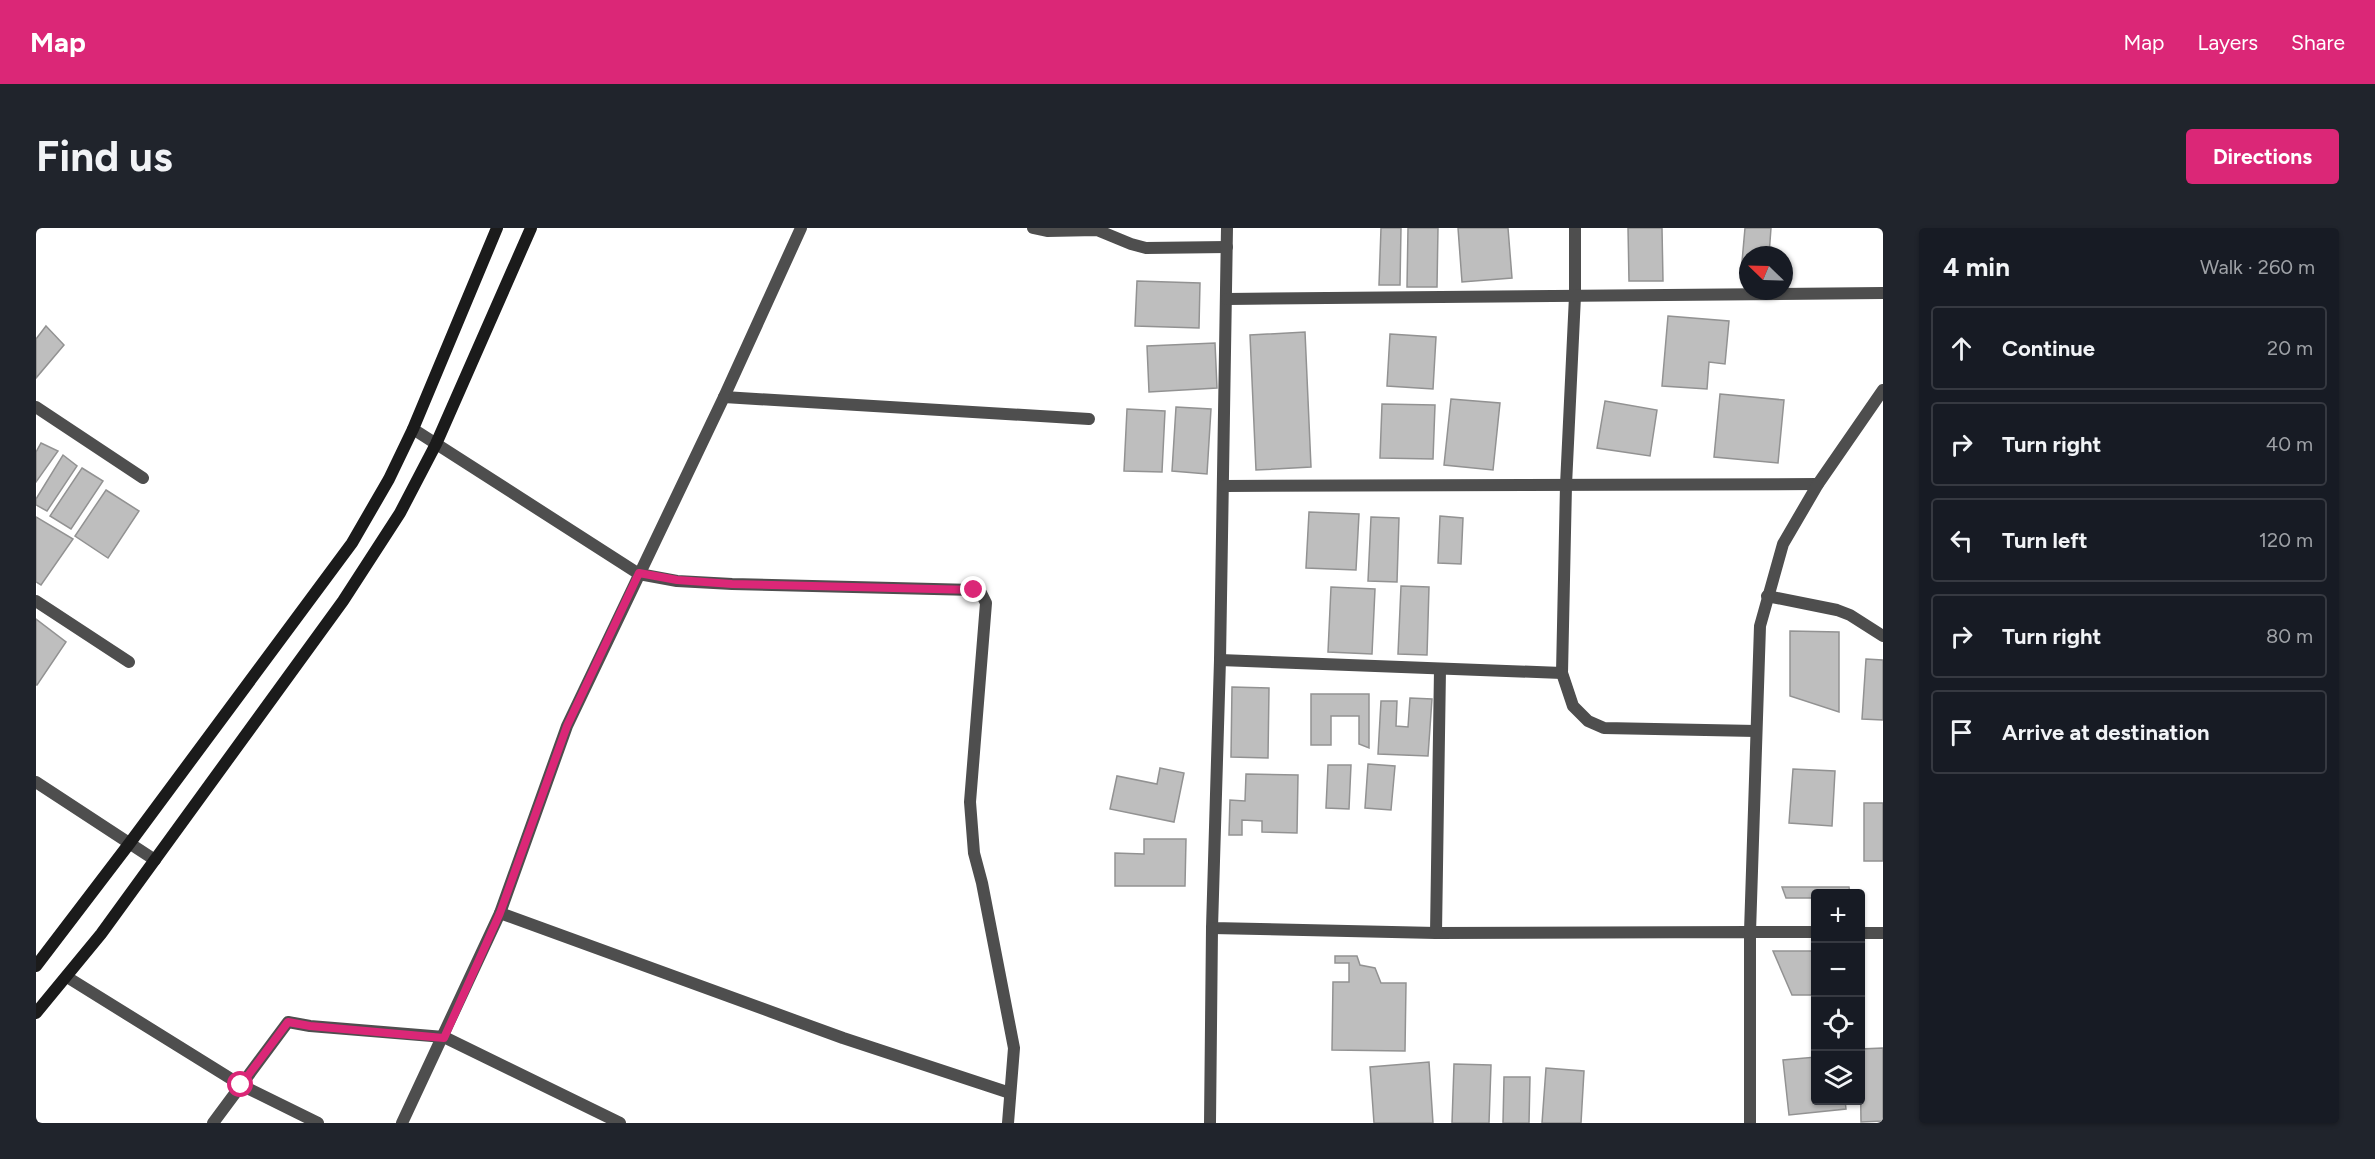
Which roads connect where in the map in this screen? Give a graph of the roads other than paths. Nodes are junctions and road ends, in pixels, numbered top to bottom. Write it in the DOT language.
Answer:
graph roads {
  1 [pos="497,228"];
  2 [pos="531,228"];
  3 [pos="801,228"];
  4 [pos="1033,228"];
  5 [pos="1227,228"];
  6 [pos="1575,228"];
  7 [pos="1227,247"];
  8 [pos="1883,293"];
  9 [pos="1575,296"];
  10 [pos="1227,298"];
  11 [pos="1883,390"];
  12 [pos="724,397"];
  13 [pos="36,407"];
  14 [pos="1089,419"];
  15 [pos="413,429"];
  16 [pos="436,444"];
  17 [pos="142,478"];
  18 [pos="1818,484"];
  19 [pos="1566,485"];
  20 [pos="1224,486"];
  21 [pos="639,573"];
  22 [pos="1767,596"];
  23 [pos="36,601"];
  24 [pos="1883,636"];
  25 [pos="1221,660"];
  26 [pos="129,662"];
  27 [pos="1440,669"];
  28 [pos="1562,673"];
  29 [pos="1756,731"];
  30 [pos="36,782"];
  31 [pos="129,844"];
  32 [pos="155,860"];
  33 [pos="500,913"];
  34 [pos="1212,928"];
  35 [pos="1750,932"];
  36 [pos="1811,932"];
  37 [pos="1436,933"];
  38 [pos="1865,933"];
  39 [pos="1883,933"];
  40 [pos="36,966"];
  41 [pos="67,977"];
  42 [pos="36,1013"];
  43 [pos="444,1038"];
  44 [pos="241,1085"];
  45 [pos="1010,1093"];
  46 [pos="213,1123"];
  47 [pos="318,1123"];
  48 [pos="402,1123"];
  49 [pos="620,1123"];
  50 [pos="1008,1123"];
  51 [pos="1210,1123"];
  52 [pos="1750,1123"];
  1 -- 15 [label="street"];
  2 -- 16 [label="street"];
  3 -- 12 [label="street"];
  4 -- 7 [label="street"];
  5 -- 7 [label="street"];
  6 -- 9 [label="street"];
  7 -- 10 [label="street"];
  8 -- 9 [label="street"];
  9 -- 10 [label="street"];
  9 -- 19 [label="street"];
  10 -- 20 [label="street"];
  11 -- 18 [label="street"];
  12 -- 14 [label="street"];
  12 -- 21 [label="street"];
  13 -- 17 [label="street"];
  15 -- 16 [label="street"];
  15 -- 31 [label="street"];
  16 -- 21 [label="street"];
  16 -- 32 [label="street"];
  18 -- 19 [label="street"];
  18 -- 22 [label="street"];
  19 -- 20 [label="street"];
  19 -- 28 [label="street"];
  20 -- 25 [label="street"];
  21 -- 33 [label="street"];
  21 -- 45 [label="street"];
  22 -- 24 [label="street"];
  22 -- 29 [label="street"];
  23 -- 26 [label="street"];
  25 -- 27 [label="street"];
  25 -- 34 [label="street"];
  27 -- 28 [label="street"];
  27 -- 37 [label="street"];
  28 -- 29 [label="street"];
  29 -- 35 [label="street"];
  30 -- 31 [label="street"];
  31 -- 32 [label="street"];
  31 -- 40 [label="street"];
  32 -- 41 [label="street"];
  33 -- 43 [label="street"];
  33 -- 45 [label="street"];
  34 -- 37 [label="street"];
  34 -- 51 [label="street"];
  35 -- 36 [label="street"];
  35 -- 37 [label="street"];
  35 -- 52 [label="street"];
  38 -- 39 [label="street"];
  41 -- 42 [label="street"];
  41 -- 44 [label="street"];
  43 -- 44 [label="street"];
  43 -- 48 [label="street"];
  43 -- 49 [label="street"];
  44 -- 46 [label="street"];
  44 -- 47 [label="street"];
  45 -- 50 [label="street"];
}
